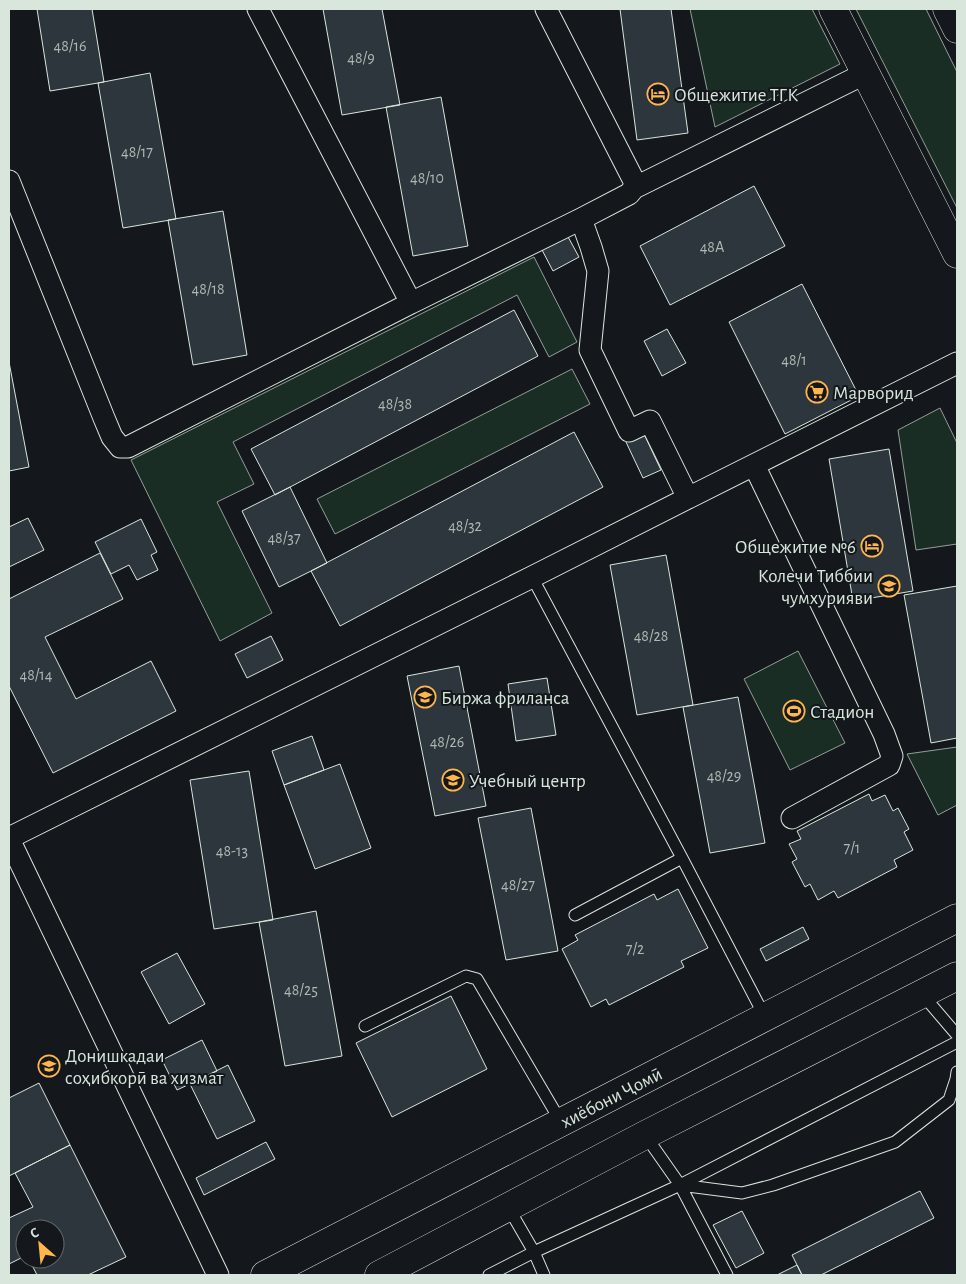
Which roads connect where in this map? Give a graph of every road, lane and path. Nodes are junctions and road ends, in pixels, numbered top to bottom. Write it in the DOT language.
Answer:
graph roads {
  1 [pos="258,9"];
  2 [pos="546,9"];
  3 [pos="833,9"];
  4 [pos="947,9"];
  5 [pos="957,29"];
  6 [pos="866,72"];
  7 [pos="9,181"];
  8 [pos="634,188"];
  9 [pos="581,219"];
  10 [pos="957,254"];
  11 [pos="411,303"];
  12 [pos="957,363"];
  13 [pos="754,465"];
  14 [pos="688,498"];
  15 [pos="532,577"];
  16 [pos="792,818"];
  17 [pos="9,838"];
  18 [pos="682,858"];
  19 [pos="575,915"];
  20 [pos="957,918"];
  21 [pos="957,976"];
  22 [pos="922,994"];
  23 [pos="765,1017"];
  24 [pos="365,1026"];
  25 [pos="957,1035"];
  26 [pos="957,1042"];
  27 [pos="957,1072"];
  28 [pos="561,1122"];
  29 [pos="645,1135"];
  30 [pos="680,1185"];
  31 [pos="508,1207"];
  32 [pos="534,1252"];
  33 [pos="218,1275"];
  34 [pos="265,1275"];
  35 [pos="379,1275"];
  36 [pos="489,1275"];
  37 [pos="544,1275"];
  38 [pos="726,1275"];
  1 -- 11 [label="street"];
  2 -- 8 [label="street"];
  3 -- 6 [label="main road"];
  4 -- 5 [label="main road"];
  6 -- 8 [label="street"];
  6 -- 10 [label="main road"];
  7 -- 11 [label="street"];
  8 -- 9 [label="street"];
  9 -- 11 [label="street"];
  9 -- 14 [label="street"];
  12 -- 13 [label="street"];
  13 -- 14 [label="street"];
  13 -- 16 [label="street"];
  14 -- 15 [label="street"];
  15 -- 17 [label="street"];
  15 -- 18 [label="lane"];
  17 -- 33 [label="street"];
  18 -- 19 [label="lane"];
  18 -- 23 [label="lane"];
  20 -- 23 [label="main road, хиёбони Ҷомӣ"];
  21 -- 22 [label="main road"];
  22 -- 25 [label="lane"];
  22 -- 29 [label="main road"];
  23 -- 28 [label="main road, хиёбони Ҷомӣ"];
  24 -- 28 [label="lane"];
  26 -- 30 [label="lane"];
  27 -- 30 [label="lane"];
  28 -- 34 [label="main road, хиёбони Ҷомӣ"];
  29 -- 30 [label="lane"];
  29 -- 31 [label="main road"];
  30 -- 32 [label="lane"];
  30 -- 38 [label="lane"];
  31 -- 32 [label="lane"];
  31 -- 35 [label="main road"];
  32 -- 36 [label="lane"];
  32 -- 37 [label="lane"];
}
